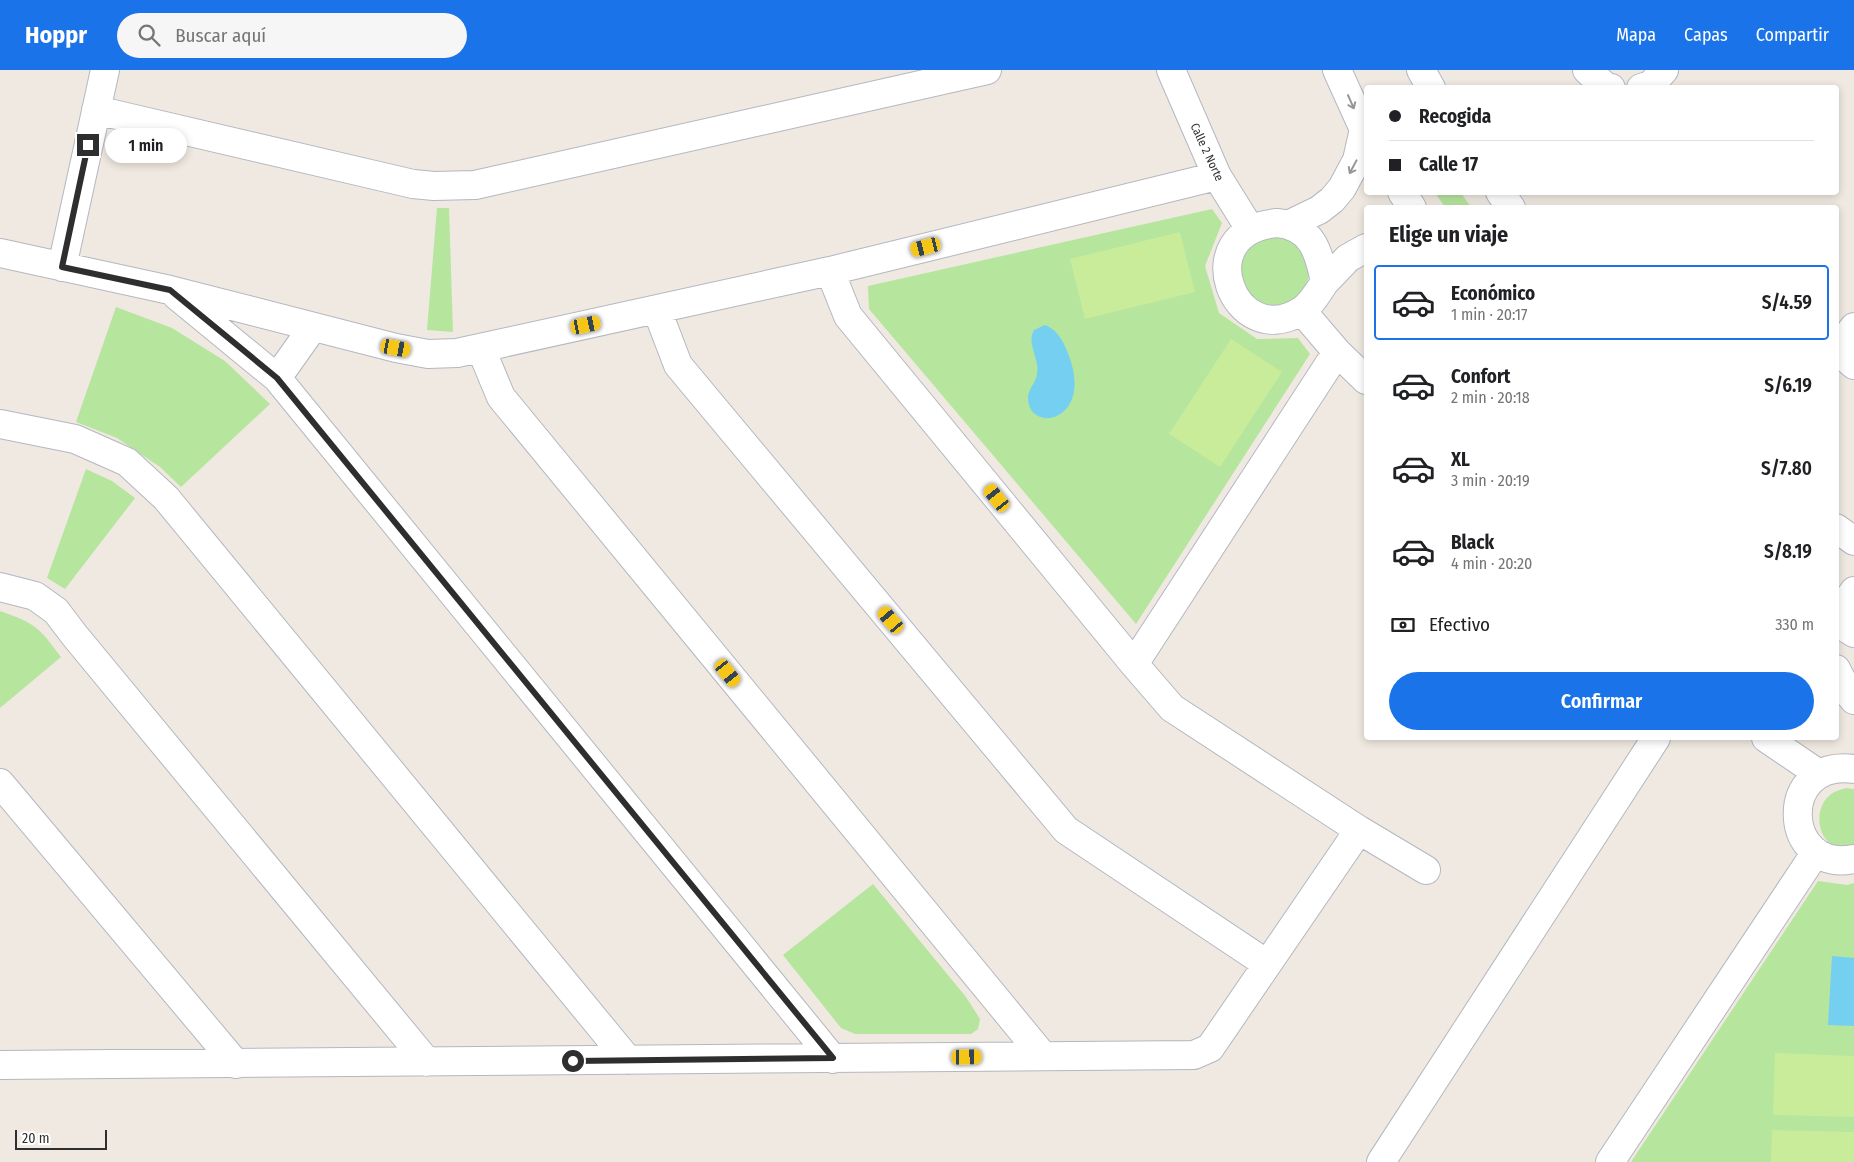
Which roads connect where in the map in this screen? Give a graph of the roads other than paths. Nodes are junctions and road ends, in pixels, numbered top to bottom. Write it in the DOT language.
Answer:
graph roads {
  1 [pos="105,70"];
  2 [pos="987,70"];
  3 [pos="1170,70"];
  4 [pos="1337,70"];
  5 [pos="1421,70"];
  6 [pos="1587,70"];
  7 [pos="1664,70"];
  8 [pos="1429,85"];
  9 [pos="1604,85"];
  10 [pos="1651,85"];
  11 [pos="96,110"];
  12 [pos="1364,129"];
  13 [pos="1364,135"];
  14 [pos="1217,176"];
  15 [pos="1290,224"];
  16 [pos="1250,229"];
  17 [pos="1364,249"];
  18 [pos="0,253"];
  19 [pos="62,267"];
  20 [pos="830,271"];
  21 [pos="1325,282"];
  22 [pos="170,290"];
  23 [pos="657,310"];
  24 [pos="1302,310"];
  25 [pos="313,327"];
  26 [pos="1854,327"];
  27 [pos="1839,347"];
  28 [pos="481,349"];
  29 [pos="1337,352"];
  30 [pos="1839,352"];
  31 [pos="1854,365"];
  32 [pos="277,378"];
  33 [pos="1364,378"];
  34 [pos="0,424"];
  35 [pos="1839,530"];
  36 [pos="1854,541"];
  37 [pos="0,587"];
  38 [pos="1854,591"];
  39 [pos="1839,613"];
  40 [pos="1839,624"];
  41 [pos="1854,633"];
  42 [pos="1134,664"];
  43 [pos="1839,675"];
  44 [pos="1854,700"];
  45 [pos="1655,740"];
  46 [pos="1772,740"];
  47 [pos="1843,764"];
  48 [pos="0,783"];
  49 [pos="1359,830"];
  50 [pos="1816,852"];
  51 [pos="1854,859"];
  52 [pos="1426,870"];
  53 [pos="1267,964"];
  54 [pos="1043,1056"];
  55 [pos="833,1058"];
  56 [pos="628,1060"];
  57 [pos="426,1062"];
  58 [pos="236,1064"];
  59 [pos="0,1066"];
  60 [pos="1381,1162"];
  61 [pos="1610,1162"];
  1 -- 11 [label="street"];
  2 -- 11 [label="street"];
  3 -- 14 [label="street, Calle 2 Norte"];
  4 -- 12 [label="street, one-way"];
  5 -- 8 [label="street"];
  6 -- 9 [label="street"];
  7 -- 10 [label="street"];
  11 -- 19 [label="street"];
  13 -- 15 [label="street, one-way"];
  14 -- 16 [label="street, Calle 2 Norte"];
  14 -- 20 [label="street"];
  15 -- 16 [label="street"];
  15 -- 21 [label="street"];
  16 -- 24 [label="street"];
  17 -- 21 [label="street"];
  18 -- 19 [label="street"];
  19 -- 22 [label="street"];
  20 -- 23 [label="street"];
  20 -- 42 [label="street"];
  21 -- 24 [label="street"];
  22 -- 25 [label="street"];
  22 -- 32 [label="street"];
  23 -- 28 [label="street"];
  23 -- 53 [label="street"];
  24 -- 29 [label="street"];
  25 -- 28 [label="street"];
  25 -- 32 [label="street"];
  26 -- 27 [label="street"];
  28 -- 54 [label="street"];
  29 -- 33 [label="street"];
  29 -- 42 [label="street"];
  30 -- 31 [label="street"];
  32 -- 55 [label="street"];
  34 -- 56 [label="street"];
  35 -- 36 [label="street"];
  37 -- 57 [label="street"];
  38 -- 39 [label="street"];
  40 -- 41 [label="street"];
  42 -- 49 [label="street"];
  43 -- 44 [label="street"];
  45 -- 60 [label="street"];
  46 -- 47 [label="street"];
  47 -- 50 [label="street"];
  48 -- 58 [label="street"];
  49 -- 52 [label="street"];
  49 -- 53 [label="street"];
  50 -- 51 [label="street"];
  50 -- 61 [label="street"];
  53 -- 54 [label="street"];
  54 -- 55 [label="street"];
  55 -- 56 [label="street"];
  56 -- 57 [label="street"];
  57 -- 58 [label="street"];
  58 -- 59 [label="street"];
}
